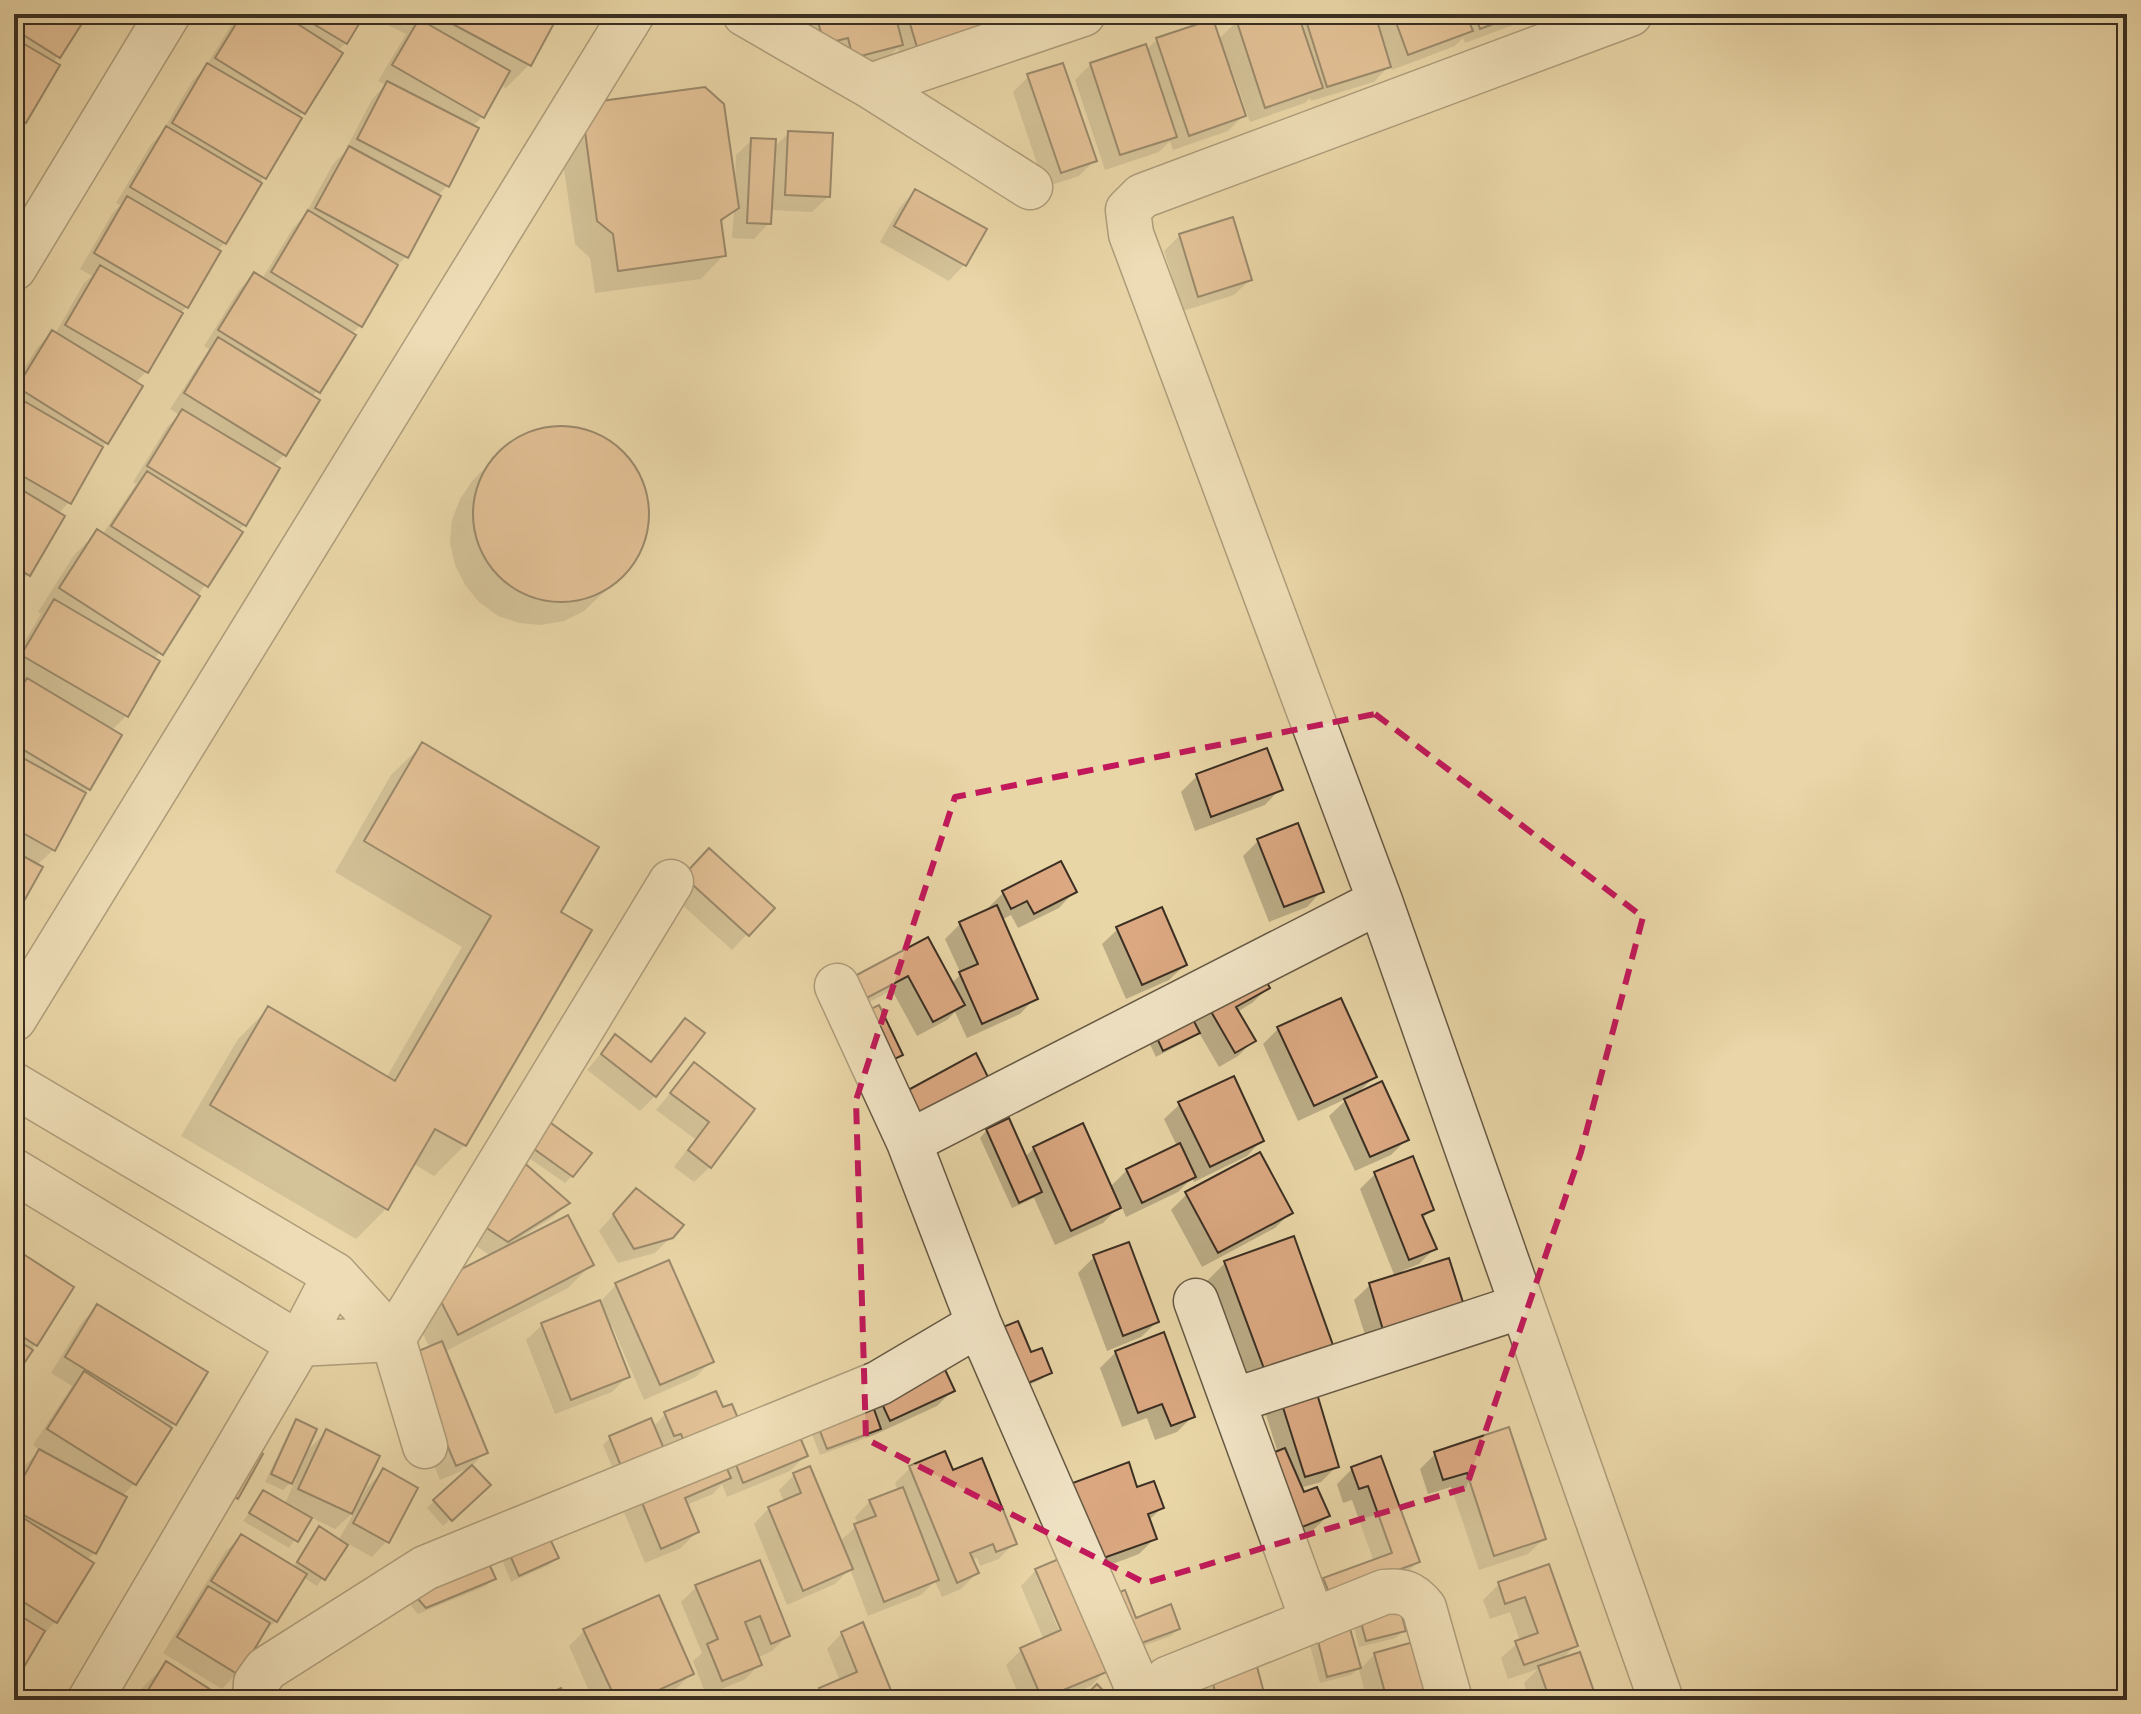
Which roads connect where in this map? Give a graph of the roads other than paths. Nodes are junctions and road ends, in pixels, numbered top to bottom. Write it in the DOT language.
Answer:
graph roads {
  1 [pos="168,14"];
  2 [pos="632,14"];
  3 [pos="745,14"];
  4 [pos="1083,14"];
  5 [pos="1630,14"];
  6 [pos="870,86"];
  7 [pos="1030,187"];
  8 [pos="14,268"];
  9 [pos="671,882"];
  10 [pos="1380,901"];
  11 [pos="837,986"];
  12 [pos="14,1019"];
  13 [pos="14,1085"];
  14 [pos="909,1142"];
  15 [pos="14,1171"];
  16 [pos="335,1275"];
  17 [pos="1196,1301"];
  18 [pos="1522,1306"];
  19 [pos="979,1324"];
  20 [pos="393,1339"];
  21 [pos="299,1344"];
  22 [pos="1233,1401"];
  23 [pos="425,1446"];
  24 [pos="1313,1621"];
  25 [pos="1158,1695"];
  26 [pos="90,1700"];
  27 [pos="255,1700"];
  28 [pos="1450,1700"];
  29 [pos="1661,1700"];
  1 -- 8 [label="street"];
  2 -- 12 [label="street"];
  3 -- 6 [label="street"];
  4 -- 6 [label="street"];
  5 -- 10 [label="street"];
  6 -- 7 [label="street"];
  9 -- 20 [label="street"];
  10 -- 14 [label="street"];
  10 -- 18 [label="street"];
  11 -- 14 [label="street"];
  13 -- 16 [label="street"];
  14 -- 19 [label="street"];
  15 -- 21 [label="street"];
  16 -- 20 [label="street"];
  16 -- 21 [label="street"];
  17 -- 22 [label="street"];
  18 -- 22 [label="street"];
  18 -- 29 [label="street"];
  19 -- 25 [label="street"];
  19 -- 27 [label="street"];
  20 -- 21 [label="street"];
  20 -- 23 [label="street"];
  21 -- 26 [label="street"];
  22 -- 24 [label="street"];
  24 -- 25 [label="street"];
  24 -- 28 [label="street"];
}
